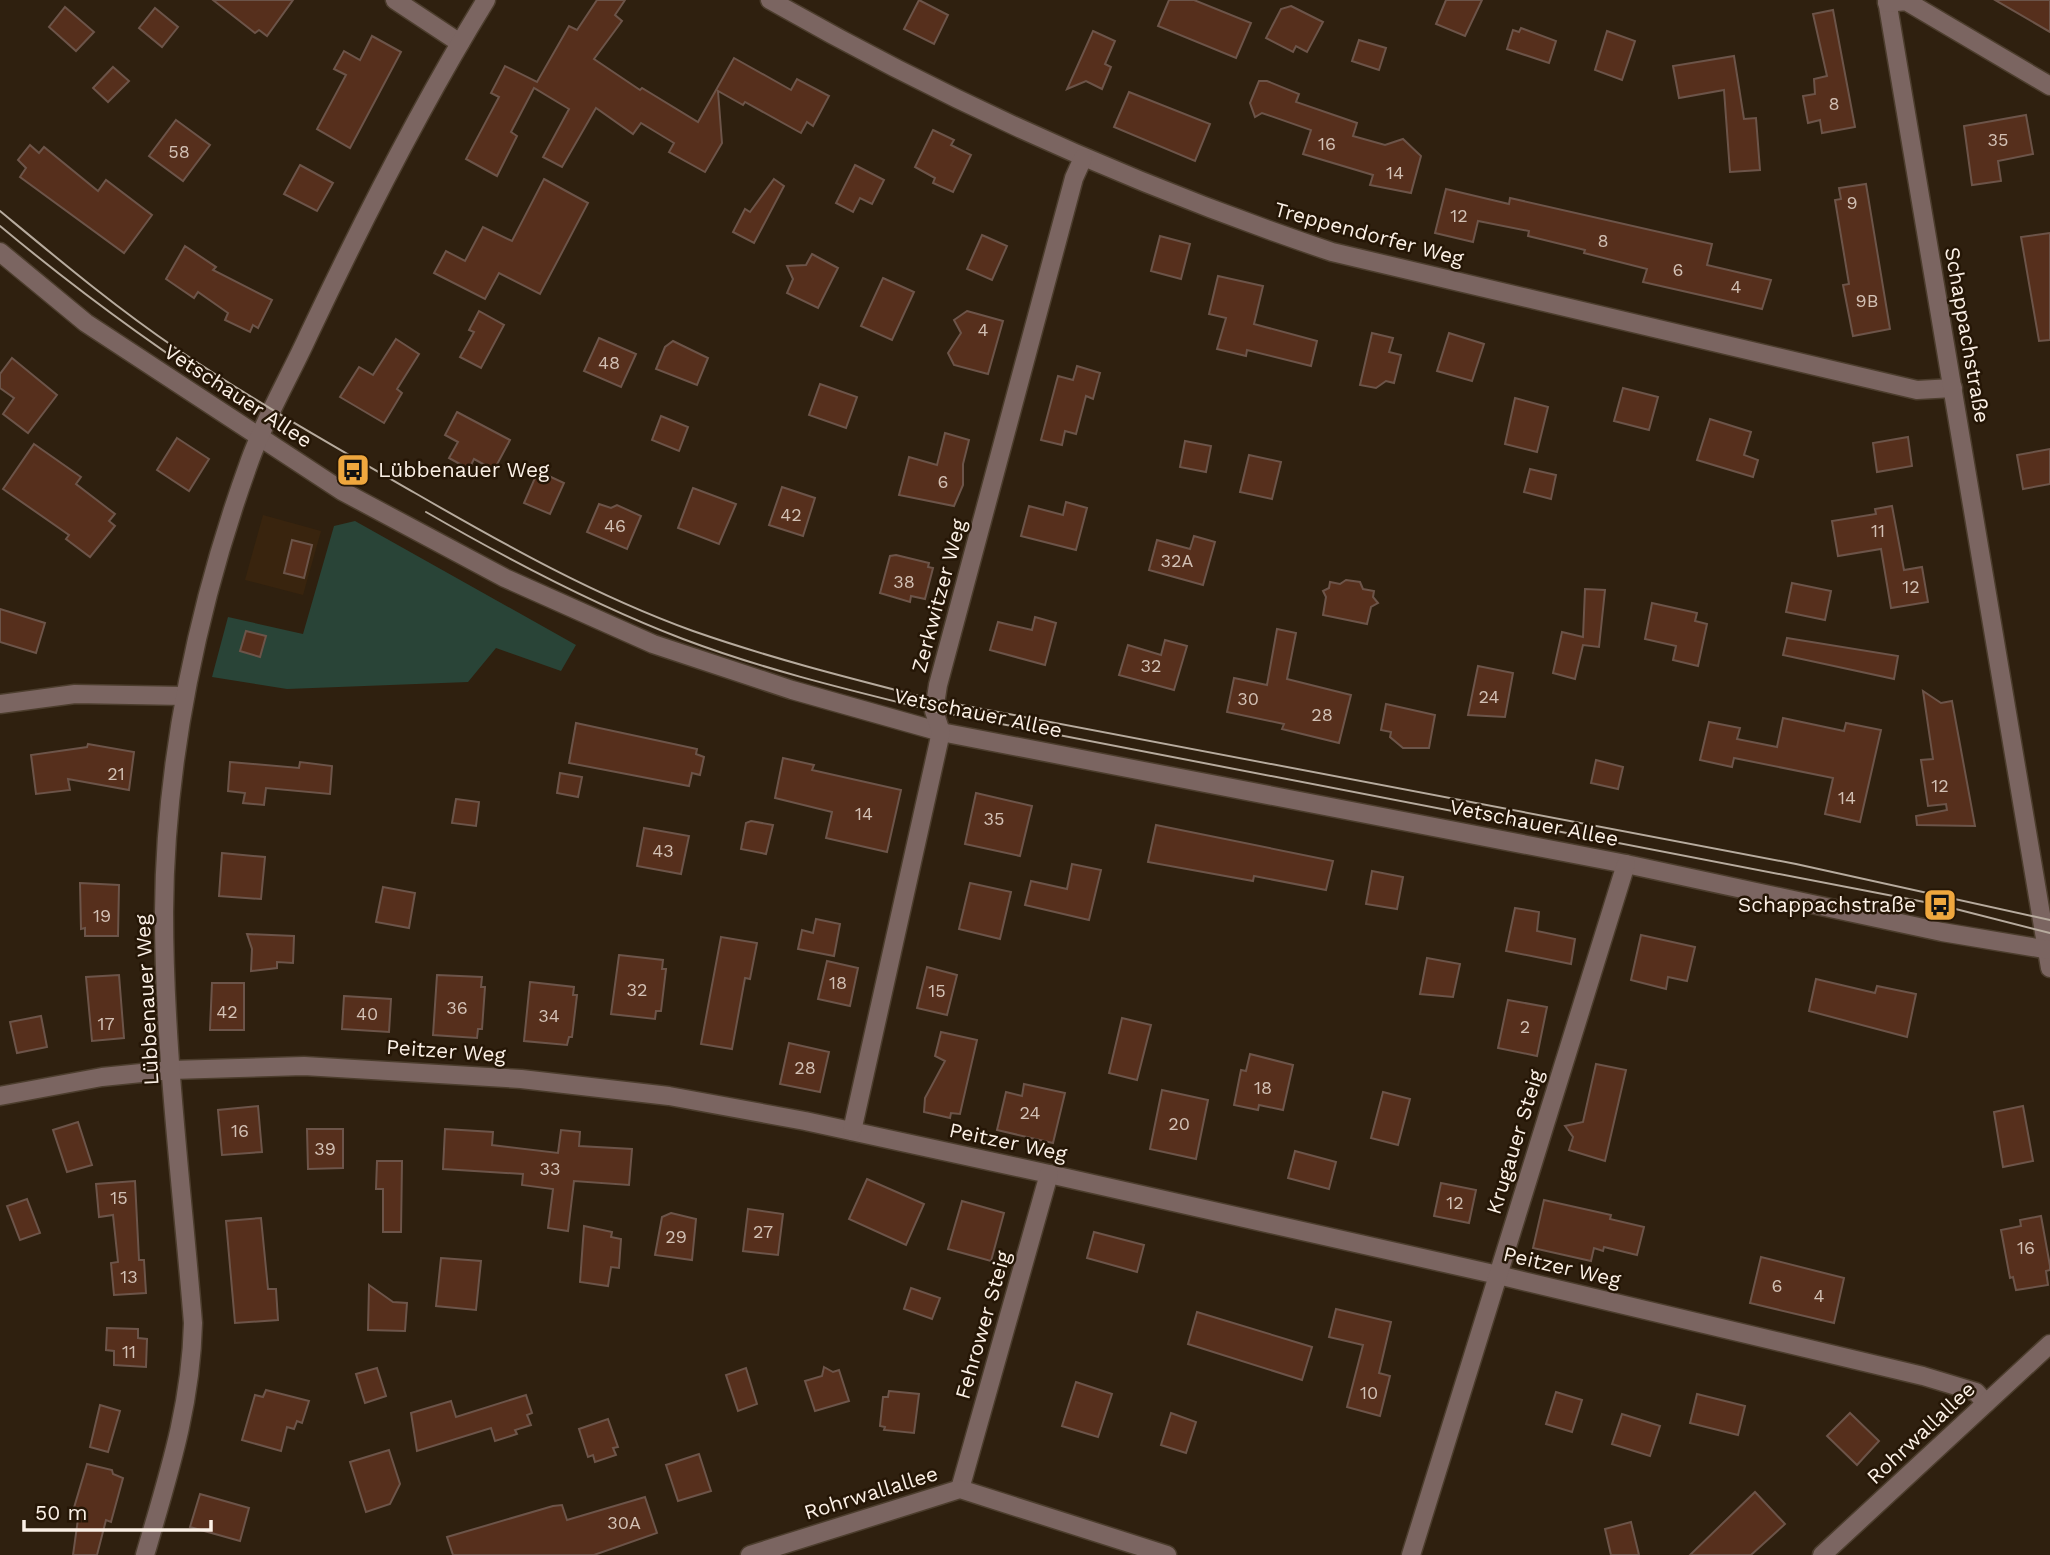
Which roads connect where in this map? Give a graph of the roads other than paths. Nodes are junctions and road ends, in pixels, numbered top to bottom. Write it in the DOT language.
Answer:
graph roads {
  1 [pos="395,0"];
  2 [pos="486,0"];
  3 [pos="770,0"];
  4 [pos="1887,1"];
  5 [pos="460,43"];
  6 [pos="2050,86"];
  7 [pos="1083,158"];
  8 [pos="0,252"];
  9 [pos="1953,388"];
  10 [pos="260,438"];
  11 [pos="185,696"];
  12 [pos="0,704"];
  13 [pos="941,732"];
  14 [pos="1626,864"];
  15 [pos="2048,950"];
  16 [pos="2050,968"];
  17 [pos="171,1070"];
  18 [pos="0,1096"];
  19 [pos="852,1131"];
  20 [pos="1049,1174"];
  21 [pos="1498,1275"];
  22 [pos="2050,1344"];
  23 [pos="1986,1403"];
  24 [pos="960,1489"];
  25 [pos="145,1555"];
  26 [pos="750,1555"];
  27 [pos="1167,1555"];
  28 [pos="1411,1555"];
  29 [pos="1822,1555"];
  1 -- 5 [label="street"];
  2 -- 5 [label="street, Lübbenauer Weg"];
  3 -- 7 [label="street, Treppendorfer Weg"];
  4 -- 6 [label="street"];
  4 -- 9 [label="street, Schappachstraße"];
  5 -- 10 [label="street, Lübbenauer Weg"];
  7 -- 9 [label="street, Treppendorfer Weg"];
  7 -- 13 [label="street, Zerkwitzer Weg"];
  8 -- 10 [label="street, Vetschauer Allee"];
  9 -- 15 [label="street, Schappachstraße"];
  10 -- 11 [label="street, Lübbenauer Weg"];
  10 -- 13 [label="street, Vetschauer Allee"];
  11 -- 12 [label="street"];
  11 -- 17 [label="street, Lübbenauer Weg"];
  13 -- 14 [label="street, Vetschauer Allee"];
  13 -- 19 [label="street, Zerkwitzer Weg"];
  14 -- 15 [label="street, Vetschauer Allee"];
  14 -- 21 [label="street, Krugauer Steig"];
  15 -- 16 [label="street, Schappachstraße"];
  17 -- 18 [label="street, Peitzer Weg"];
  17 -- 19 [label="street, Peitzer Weg"];
  17 -- 25 [label="street, Lübbenauer Weg"];
  19 -- 20 [label="street, Peitzer Weg"];
  20 -- 21 [label="street, Peitzer Weg"];
  20 -- 24 [label="street, Fehrower Steig"];
  21 -- 23 [label="street, Peitzer Weg"];
  21 -- 28 [label="street, Krugauer Steig"];
  22 -- 23 [label="street, Rohrwallallee"];
  23 -- 29 [label="street, Rohrwallallee"];
  24 -- 26 [label="street, Rohrwallallee"];
  24 -- 27 [label="street, Rohrwallallee"];
}
